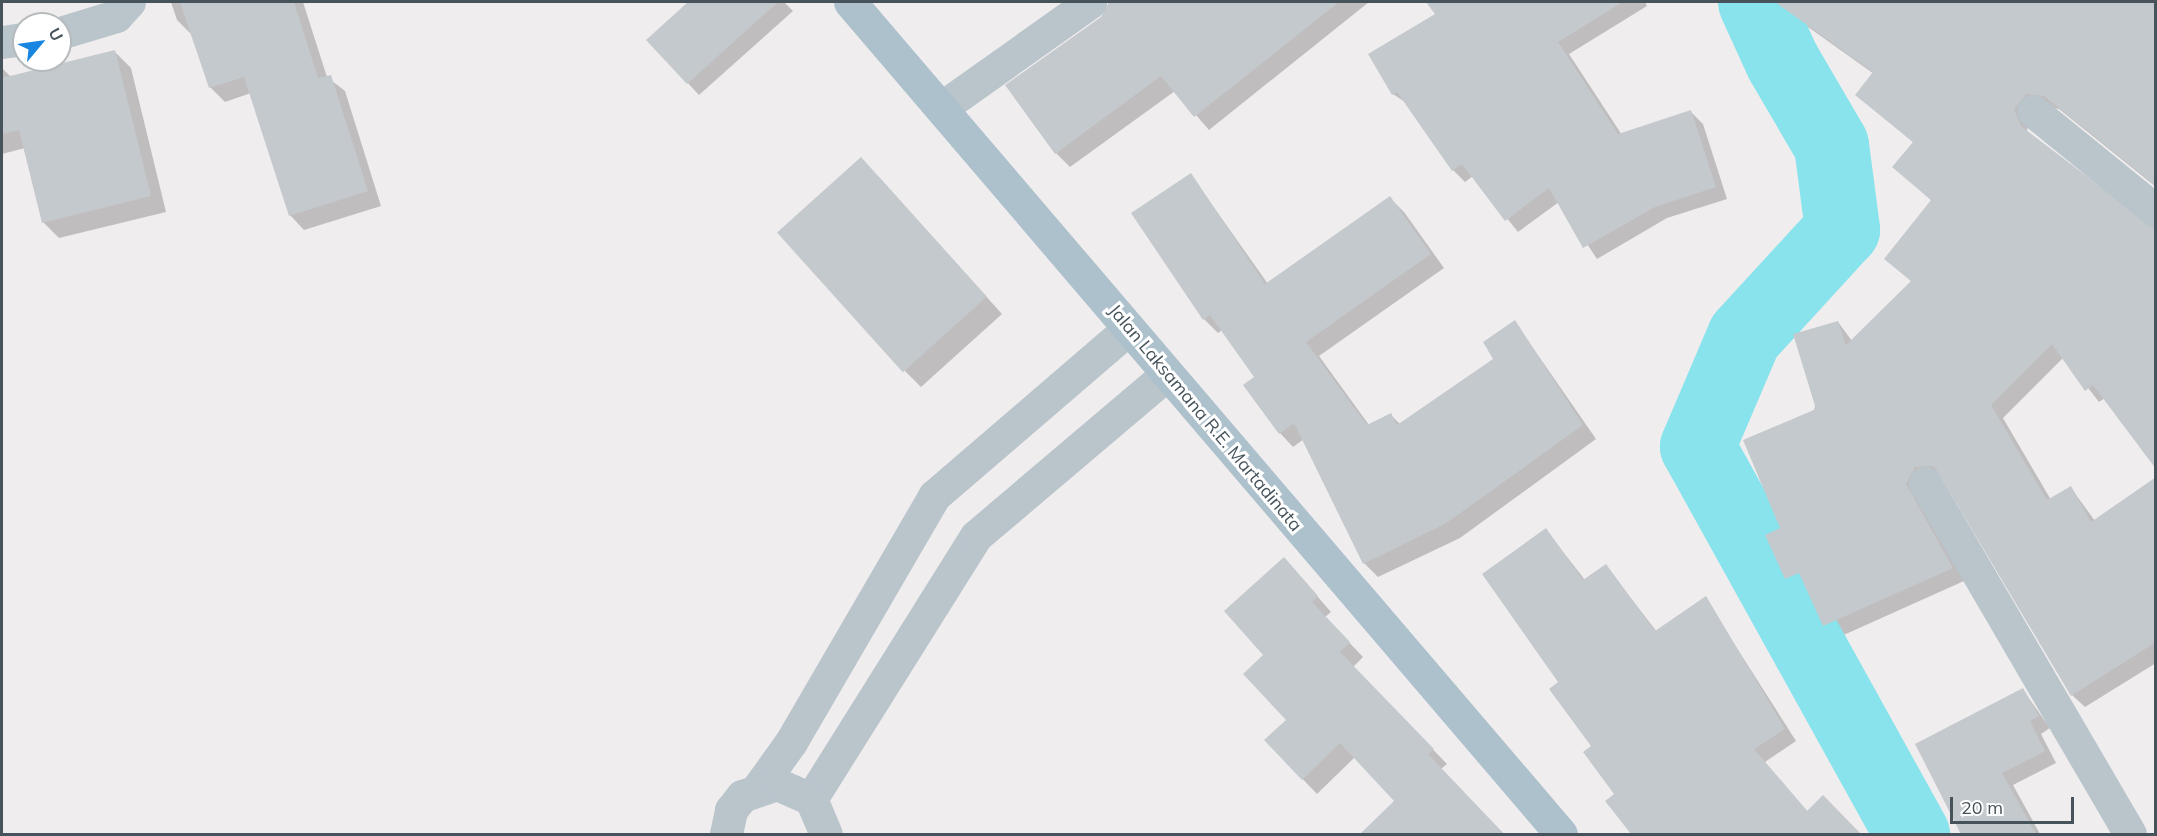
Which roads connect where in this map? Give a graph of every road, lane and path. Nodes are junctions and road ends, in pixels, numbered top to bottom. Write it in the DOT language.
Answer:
graph roads {
  1 [pos="129,2"];
  2 [pos="850,2"];
  3 [pos="1090,2"];
  4 [pos="72,29"];
  5 [pos="941,108"];
  6 [pos="2033,111"];
  7 [pos="2156,211"];
  8 [pos="1129,328"];
  9 [pos="1167,374"];
  10 [pos="1925,483"];
  11 [pos="758,788"];
  12 [pos="811,799"];
  13 [pos="726,834"];
  14 [pos="826,834"];
  15 [pos="1561,834"];
  16 [pos="2130,834"];
  1 -- 4 [label="street"];
  2 -- 5 [label="main road, Jalan Laksamana R.E. Martadinata"];
  3 -- 5 [label="street"];
  5 -- 8 [label="main road, Jalan Laksamana R.E. Martadinata"];
  6 -- 7 [label="street"];
  8 -- 9 [label="main road, Jalan Laksamana R.E. Martadinata"];
  8 -- 11 [label="street"];
  9 -- 12 [label="street"];
  9 -- 15 [label="main road, Jalan Laksamana R.E. Martadinata"];
  10 -- 16 [label="street"];
  11 -- 12 [label="street"];
  11 -- 13 [label="street"];
  12 -- 14 [label="street"];
}
